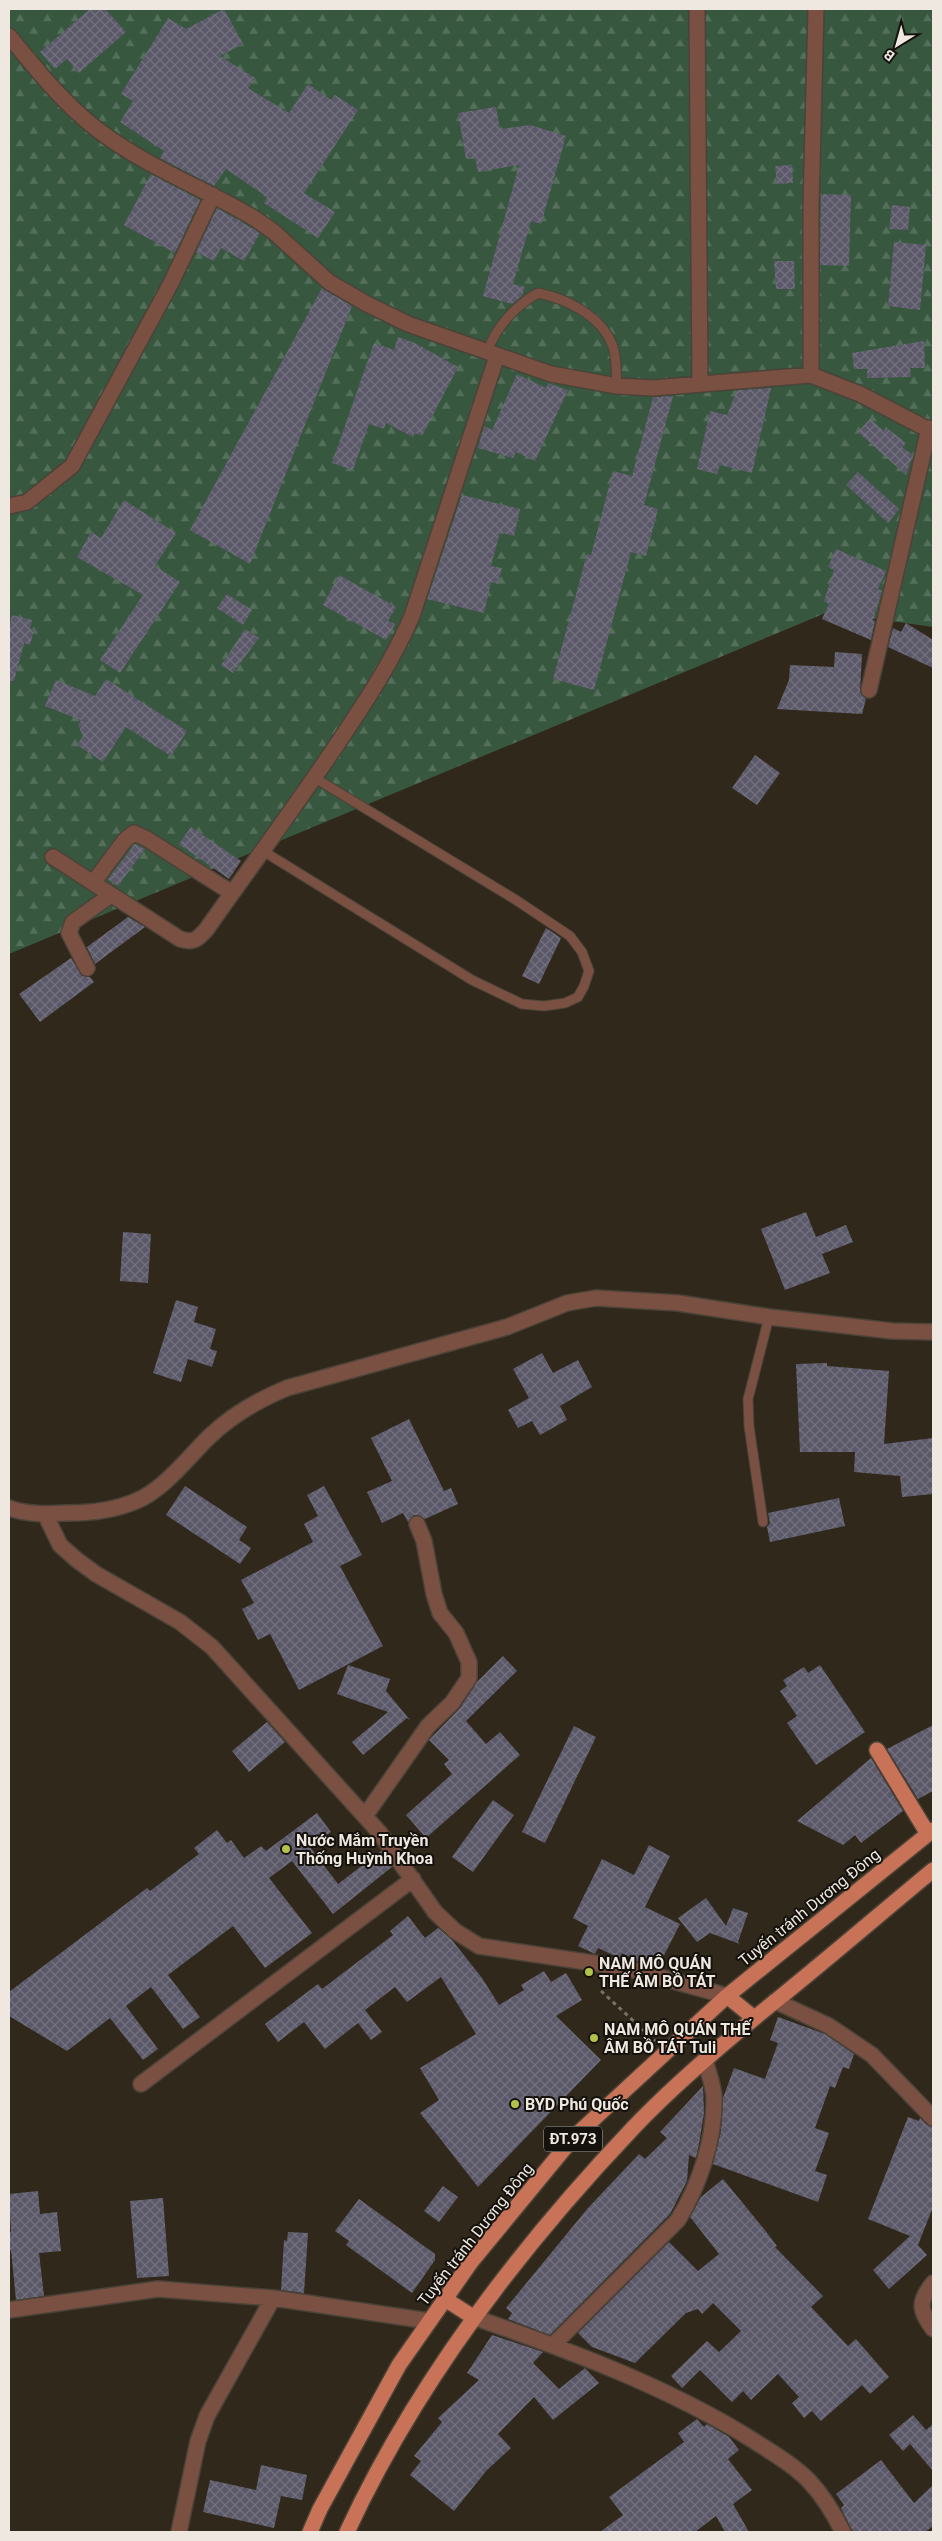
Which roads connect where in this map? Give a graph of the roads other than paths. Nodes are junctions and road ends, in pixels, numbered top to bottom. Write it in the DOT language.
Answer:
graph roads {
  1 [pos="697,9"];
  2 [pos="816,9"];
  3 [pos="9,36"];
  4 [pos="213,195"];
  5 [pos="492,354"];
  6 [pos="811,374"];
  7 [pos="700,384"];
  8 [pos="617,386"];
  9 [pos="931,430"];
  10 [pos="9,506"];
  11 [pos="869,690"];
  12 [pos="315,778"];
  13 [pos="263,851"];
  14 [pos="53,856"];
  15 [pos="93,883"];
  16 [pos="232,893"];
  17 [pos="111,895"];
  18 [pos="87,968"];
  19 [pos="769,1317"];
  20 [pos="933,1332"];
  21 [pos="9,1508"];
  22 [pos="45,1514"];
  23 [pos="763,1522"];
  24 [pos="416,1524"];
  25 [pos="877,1750"];
  26 [pos="365,1816"];
  27 [pos="931,1832"];
  28 [pos="933,1870"];
  29 [pos="414,1879"];
  30 [pos="727,1996"];
  31 [pos="776,2001"];
  32 [pos="753,2017"];
  33 [pos="705,2060"];
  34 [pos="141,2084"];
  35 [pos="933,2118"];
  36 [pos="933,2283"];
  37 [pos="272,2298"];
  38 [pos="445,2299"];
  39 [pos="9,2310"];
  40 [pos="473,2317"];
  41 [pos="429,2321"];
  42 [pos="933,2329"];
  43 [pos="553,2345"];
  44 [pos="179,2532"];
  45 [pos="310,2532"];
  46 [pos="347,2532"];
  47 [pos="843,2532"];
  1 -- 7 [label="street"];
  2 -- 6 [label="street"];
  3 -- 4 [label="street"];
  4 -- 5 [label="street"];
  4 -- 10 [label="street"];
  5 -- 8 [label="street"];
  5 -- 8 [label="lane"];
  5 -- 12 [label="street"];
  6 -- 7 [label="street"];
  6 -- 9 [label="street"];
  7 -- 8 [label="street"];
  9 -- 11 [label="street"];
  12 -- 13 [label="street"];
  12 -- 13 [label="lane"];
  13 -- 16 [label="street"];
  14 -- 15 [label="street"];
  15 -- 16 [label="street"];
  15 -- 17 [label="street"];
  16 -- 17 [label="street"];
  17 -- 18 [label="street"];
  19 -- 20 [label="street"];
  19 -- 22 [label="street"];
  19 -- 23 [label="lane"];
  21 -- 22 [label="street"];
  22 -- 26 [label="street"];
  24 -- 26 [label="street"];
  25 -- 27 [label="main road"];
  26 -- 29 [label="street"];
  27 -- 30 [label="main road, Tuyến tránh Dương Đông / ĐT.973"];
  28 -- 31 [label="main road, ĐT.973"];
  29 -- 30 [label="street"];
  29 -- 34 [label="street"];
  30 -- 32 [label="main road"];
  30 -- 38 [label="main road, Tuyến tránh Dương Đông / ĐT.973"];
  31 -- 32 [label="main road, ĐT.973"];
  31 -- 35 [label="street"];
  32 -- 33 [label="main road, ĐT.973"];
  33 -- 40 [label="main road, ĐT.973"];
  33 -- 43 [label="street"];
  36 -- 42 [label="street"];
  37 -- 39 [label="street"];
  37 -- 41 [label="street"];
  37 -- 44 [label="street"];
  38 -- 40 [label="main road"];
  38 -- 41 [label="main road, Tuyến tránh Dương Đông / ĐT.973"];
  40 -- 43 [label="street"];
  40 -- 46 [label="main road, ĐT.973"];
  41 -- 45 [label="main road, Tuyến tránh Dương Đông / ĐT.973"];
  43 -- 47 [label="street"];
}
